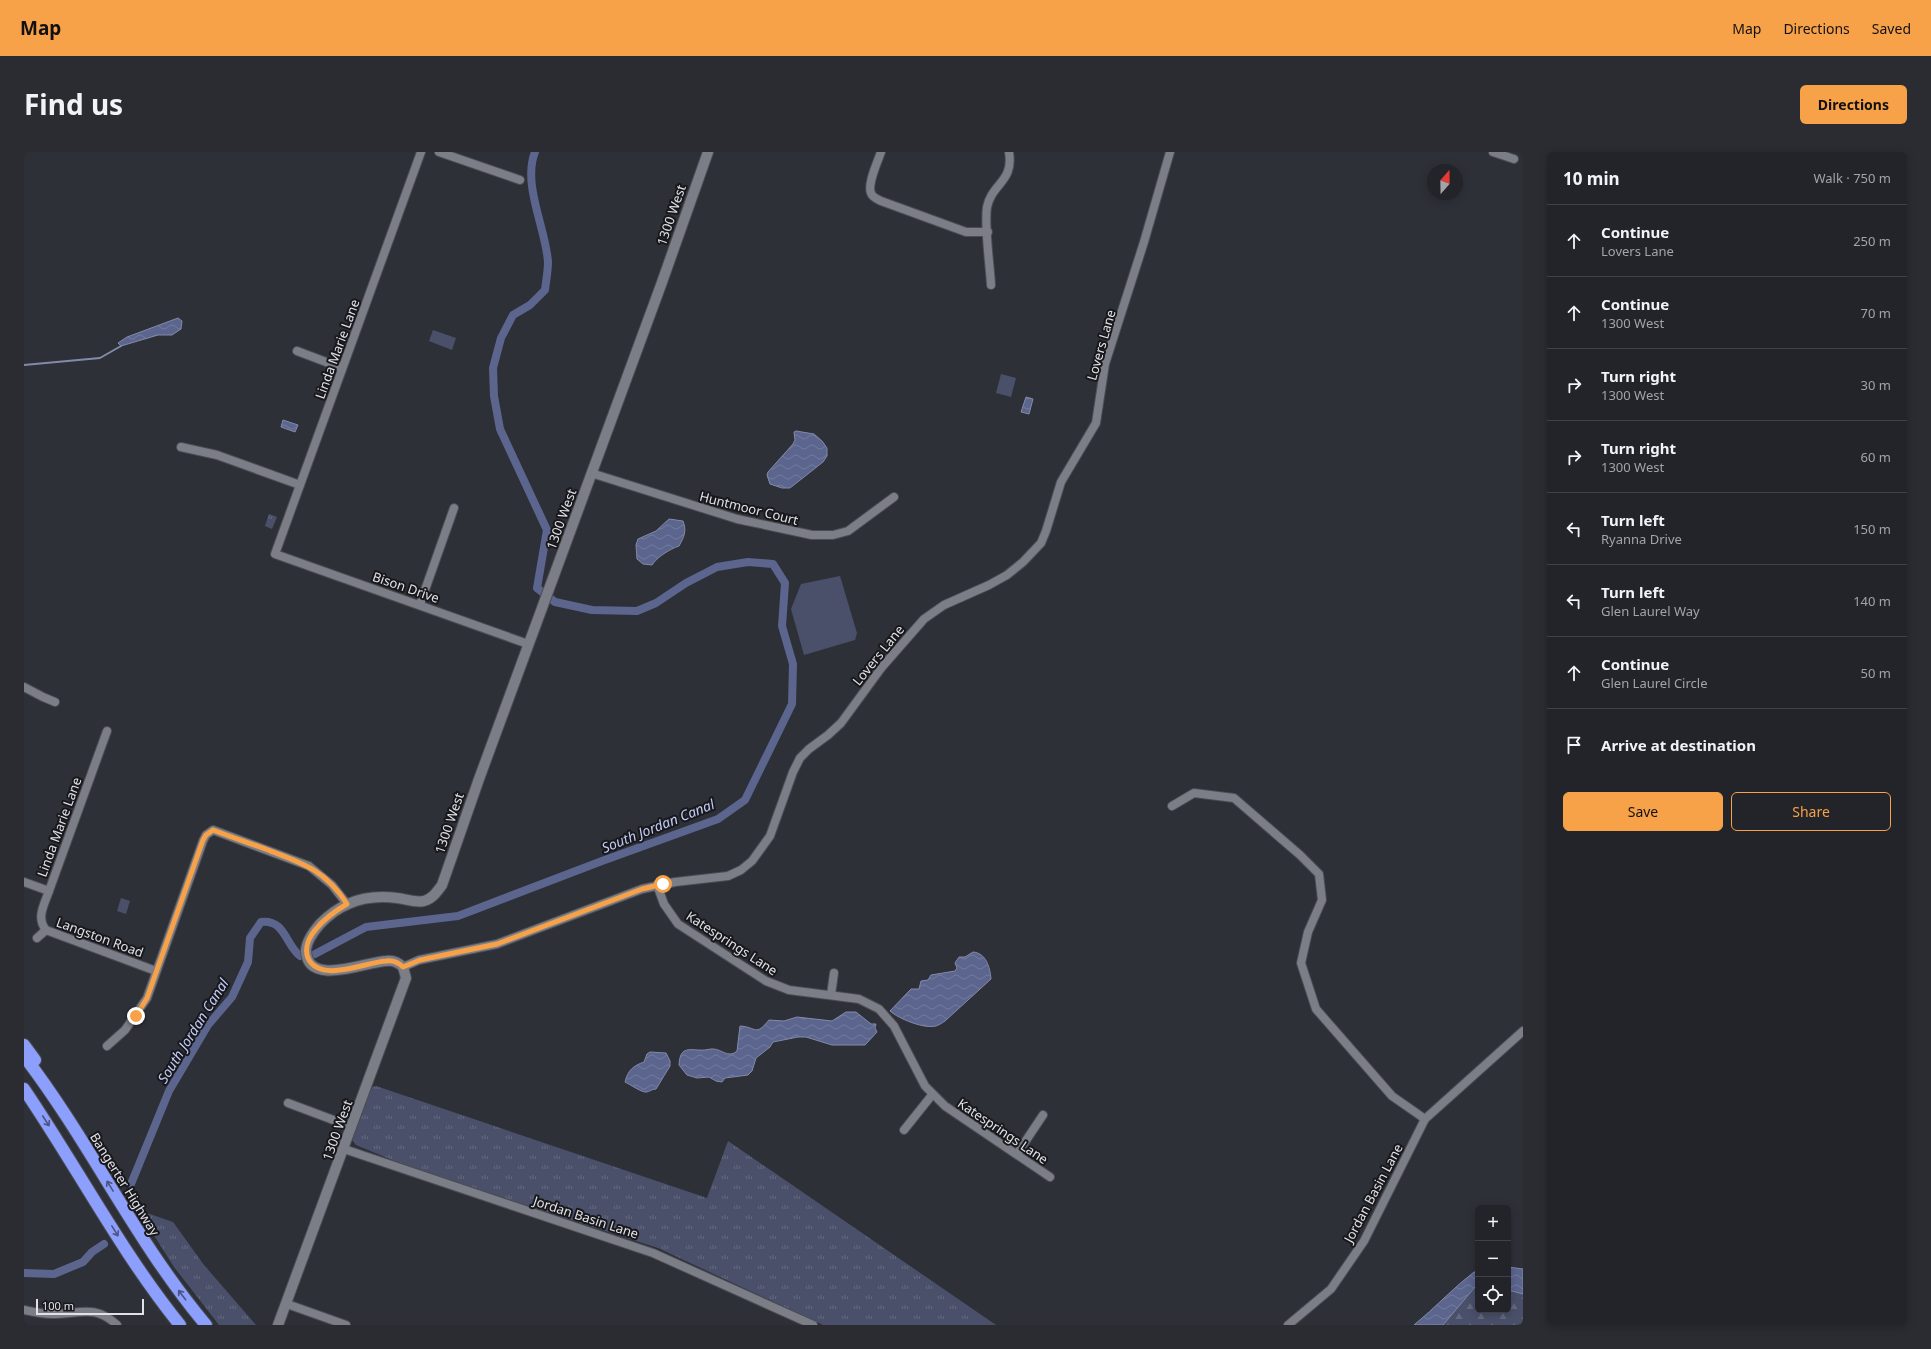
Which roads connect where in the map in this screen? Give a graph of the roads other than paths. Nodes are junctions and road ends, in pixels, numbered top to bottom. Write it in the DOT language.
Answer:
graph roads {
  1 [pos="421,152"];
  2 [pos="439,152"];
  3 [pos="708,152"];
  4 [pos="881,152"];
  5 [pos="1009,152"];
  6 [pos="1170,152"];
  7 [pos="1493,152"];
  8 [pos="1514,159"];
  9 [pos="520,180"];
  10 [pos="988,232"];
  11 [pos="991,285"];
  12 [pos="296,351"];
  13 [pos="342,368"];
  14 [pos="181,447"];
  15 [pos="591,473"];
  16 [pos="300,485"];
  17 [pos="894,497"];
  18 [pos="454,508"];
  19 [pos="275,554"];
  20 [pos="420,604"];
  21 [pos="528,644"];
  22 [pos="24,687"];
  23 [pos="55,702"];
  24 [pos="107,731"];
  25 [pos="1172,806"];
  26 [pos="24,882"];
  27 [pos="657,885"];
  28 [pos="49,891"];
  29 [pos="347,904"];
  30 [pos="46,930"];
  31 [pos="37,938"];
  32 [pos="403,967"];
  33 [pos="156,971"];
  34 [pos="834,973"];
  35 [pos="832,995"];
  36 [pos="1523,1031"];
  37 [pos="24,1045"];
  38 [pos="107,1046"];
  39 [pos="24,1056"];
  40 [pos="24,1089"];
  41 [pos="932,1095"];
  42 [pos="288,1103"];
  43 [pos="1043,1115"];
  44 [pos="1425,1119"];
  45 [pos="352,1127"];
  46 [pos="904,1130"];
  47 [pos="344,1149"];
  48 [pos="1017,1154"];
  49 [pos="93,1157"];
  50 [pos="1050,1177"];
  51 [pos="287,1304"];
  52 [pos="24,1310"];
  53 [pos="118,1325"];
  54 [pos="180,1325"];
  55 [pos="206,1325"];
  56 [pos="278,1325"];
  57 [pos="346,1325"];
  58 [pos="813,1325"];
  59 [pos="1288,1325"];
  1 -- 13 [label="street, Linda Marie Lane"];
  2 -- 9 [label="street"];
  3 -- 15 [label="street, 1300 West"];
  4 -- 10 [label="street"];
  5 -- 10 [label="street"];
  6 -- 27 [label="street, Lovers Lane"];
  7 -- 8 [label="street"];
  10 -- 11 [label="street"];
  12 -- 13 [label="street"];
  13 -- 16 [label="street, Linda Marie Lane"];
  14 -- 16 [label="street"];
  15 -- 17 [label="street, Huntmoor Court"];
  15 -- 21 [label="street, 1300 West"];
  16 -- 19 [label="street, Linda Marie Lane"];
  18 -- 20 [label="street"];
  19 -- 20 [label="street, Bison Drive"];
  20 -- 21 [label="street, Bison Drive"];
  21 -- 29 [label="street, 1300 West"];
  22 -- 23 [label="street"];
  24 -- 28 [label="street, Linda Marie Lane"];
  25 -- 44 [label="street"];
  26 -- 28 [label="street"];
  27 -- 32 [label="street, Lovers Lane"];
  27 -- 35 [label="street, Katesprings Lane"];
  28 -- 30 [label="street, Linda Marie Lane"];
  29 -- 32 [label="street, 1300 West"];
  29 -- 33 [label="street"];
  30 -- 31 [label="street, Langston Road"];
  30 -- 33 [label="street, Langston Road"];
  32 -- 45 [label="street, 1300 West"];
  33 -- 38 [label="street"];
  34 -- 35 [label="street"];
  35 -- 41 [label="street, Katesprings Lane"];
  36 -- 44 [label="street"];
  37 -- 49 [label="highway"];
  39 -- 49 [label="highway, Bangerter Highway"];
  40 -- 54 [label="highway, one-way"];
  41 -- 46 [label="street"];
  41 -- 48 [label="street, Katesprings Lane"];
  42 -- 45 [label="street"];
  43 -- 48 [label="street"];
  44 -- 59 [label="street, Jordan Basin Lane"];
  45 -- 47 [label="street, 1300 West"];
  47 -- 51 [label="street, 1300 West"];
  47 -- 58 [label="street, Jordan Basin Lane"];
  48 -- 50 [label="street, Katesprings Lane"];
  55 -- 49 [label="highway, Bangerter Highway, one-way"];
  51 -- 56 [label="street, 1300 West"];
  51 -- 57 [label="street"];
  52 -- 53 [label="street"];
}
